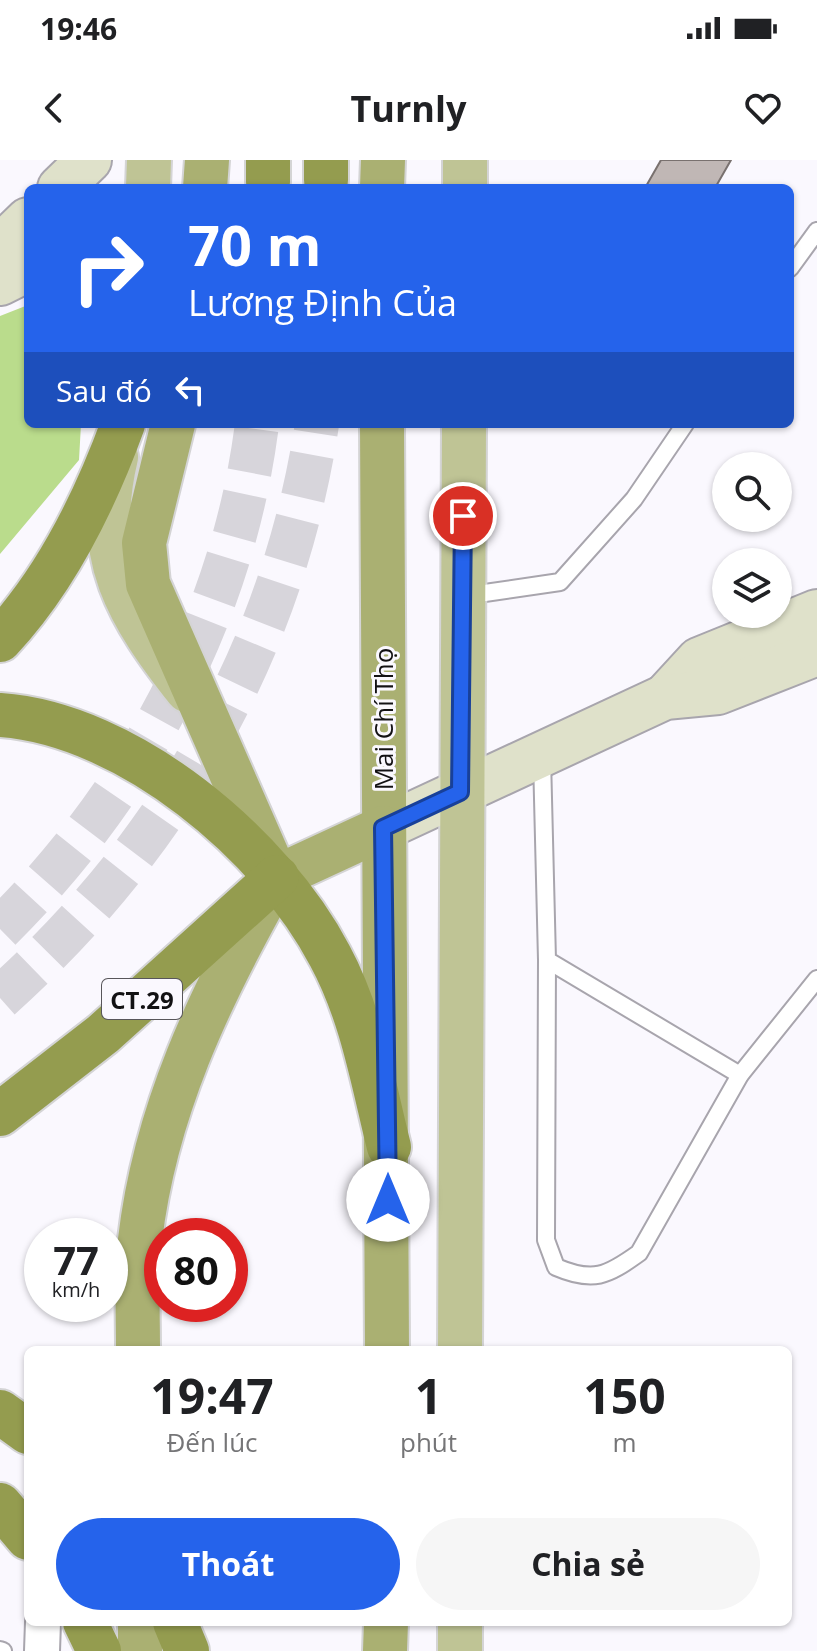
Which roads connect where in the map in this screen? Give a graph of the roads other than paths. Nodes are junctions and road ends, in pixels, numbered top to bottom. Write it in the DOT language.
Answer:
graph roads {
  1 [pos="89,160"];
  2 [pos="149,160"];
  3 [pos="207,160"];
  4 [pos="383,160"];
  5 [pos="465,160"];
  6 [pos="64,184"];
  7 [pos="148,184"];
  8 [pos="205,184"];
  9 [pos="382,184"];
  10 [pos="465,184"];
  11 [pos="24,224"];
  12 [pos="817,231"];
  13 [pos="0,247"];
  14 [pos="794,263"];
  15 [pos="24,271"];
  16 [pos="0,283"];
  17 [pos="122,428"];
  18 [pos="123,428"];
  19 [pos="172,428"];
  20 [pos="382,428"];
  21 [pos="464,428"];
  22 [pos="682,428"];
  23 [pos="462,597"];
  24 [pos="817,612"];
  25 [pos="0,640"];
  26 [pos="817,653"];
  27 [pos="665,697"];
  28 [pos="199,705"];
  29 [pos="0,715"];
  30 [pos="542,753"];
  31 [pos="460,792"];
  32 [pos="383,828"];
  33 [pos="277,877"];
  34 [pos="547,960"];
  35 [pos="817,979"];
  36 [pos="740,1075"];
  37 [pos="0,1114"];
  38 [pos="389,1147"];
  39 [pos="138,1346"];
  40 [pos="387,1346"];
  41 [pos="460,1346"];
  42 [pos="0,1412"];
  43 [pos="24,1429"];
  44 [pos="0,1505"];
  45 [pos="24,1533"];
  46 [pos="43,1626"];
  47 [pos="87,1626"];
  48 [pos="140,1626"];
  49 [pos="177,1626"];
  50 [pos="386,1626"];
  51 [pos="460,1626"];
  52 [pos="42,1651"];
  53 [pos="99,1651"];
  54 [pos="140,1651"];
  55 [pos="187,1651"];
  56 [pos="385,1651"];
  57 [pos="460,1651"];
  1 -- 6 [label="main road"];
  2 -- 7 [label="main road"];
  3 -- 8 [label="highway"];
  4 -- 9 [label="highway"];
  5 -- 10 [label="main road"];
  11 -- 13 [label="main road"];
  12 -- 14 [label="lane"];
  15 -- 16 [label="main road"];
  17 -- 25 [label="highway"];
  18 -- 28 [label="main road"];
  19 -- 28 [label="highway"];
  20 -- 32 [label="highway, Mai Chí Thọ"];
  21 -- 23 [label="main road"];
  22 -- 23 [label="lane"];
  23 -- 31 [label="main road"];
  24 -- 27 [label="main road"];
  26 -- 27 [label="main road"];
  27 -- 30 [label="main road"];
  28 -- 33 [label="highway"];
  29 -- 33 [label="highway"];
  30 -- 31 [label="main road"];
  30 -- 34 [label="lane"];
  31 -- 32 [label="main road"];
  31 -- 41 [label="main road"];
  32 -- 33 [label="highway"];
  32 -- 38 [label="highway, Mai Chí Thọ"];
  33 -- 37 [label="highway, CT.29"];
  33 -- 38 [label="highway"];
  33 -- 39 [label="highway"];
  34 -- 36 [label="lane"];
  34 -- 36 [label="lane"];
  35 -- 36 [label="lane"];
  38 -- 40 [label="highway, Mai Chí Thọ"];
  42 -- 43 [label="highway"];
  44 -- 45 [label="highway"];
  46 -- 52 [label="street"];
  47 -- 53 [label="highway"];
  48 -- 54 [label="highway"];
  49 -- 55 [label="highway"];
  50 -- 56 [label="highway"];
  51 -- 57 [label="main road"];
}
